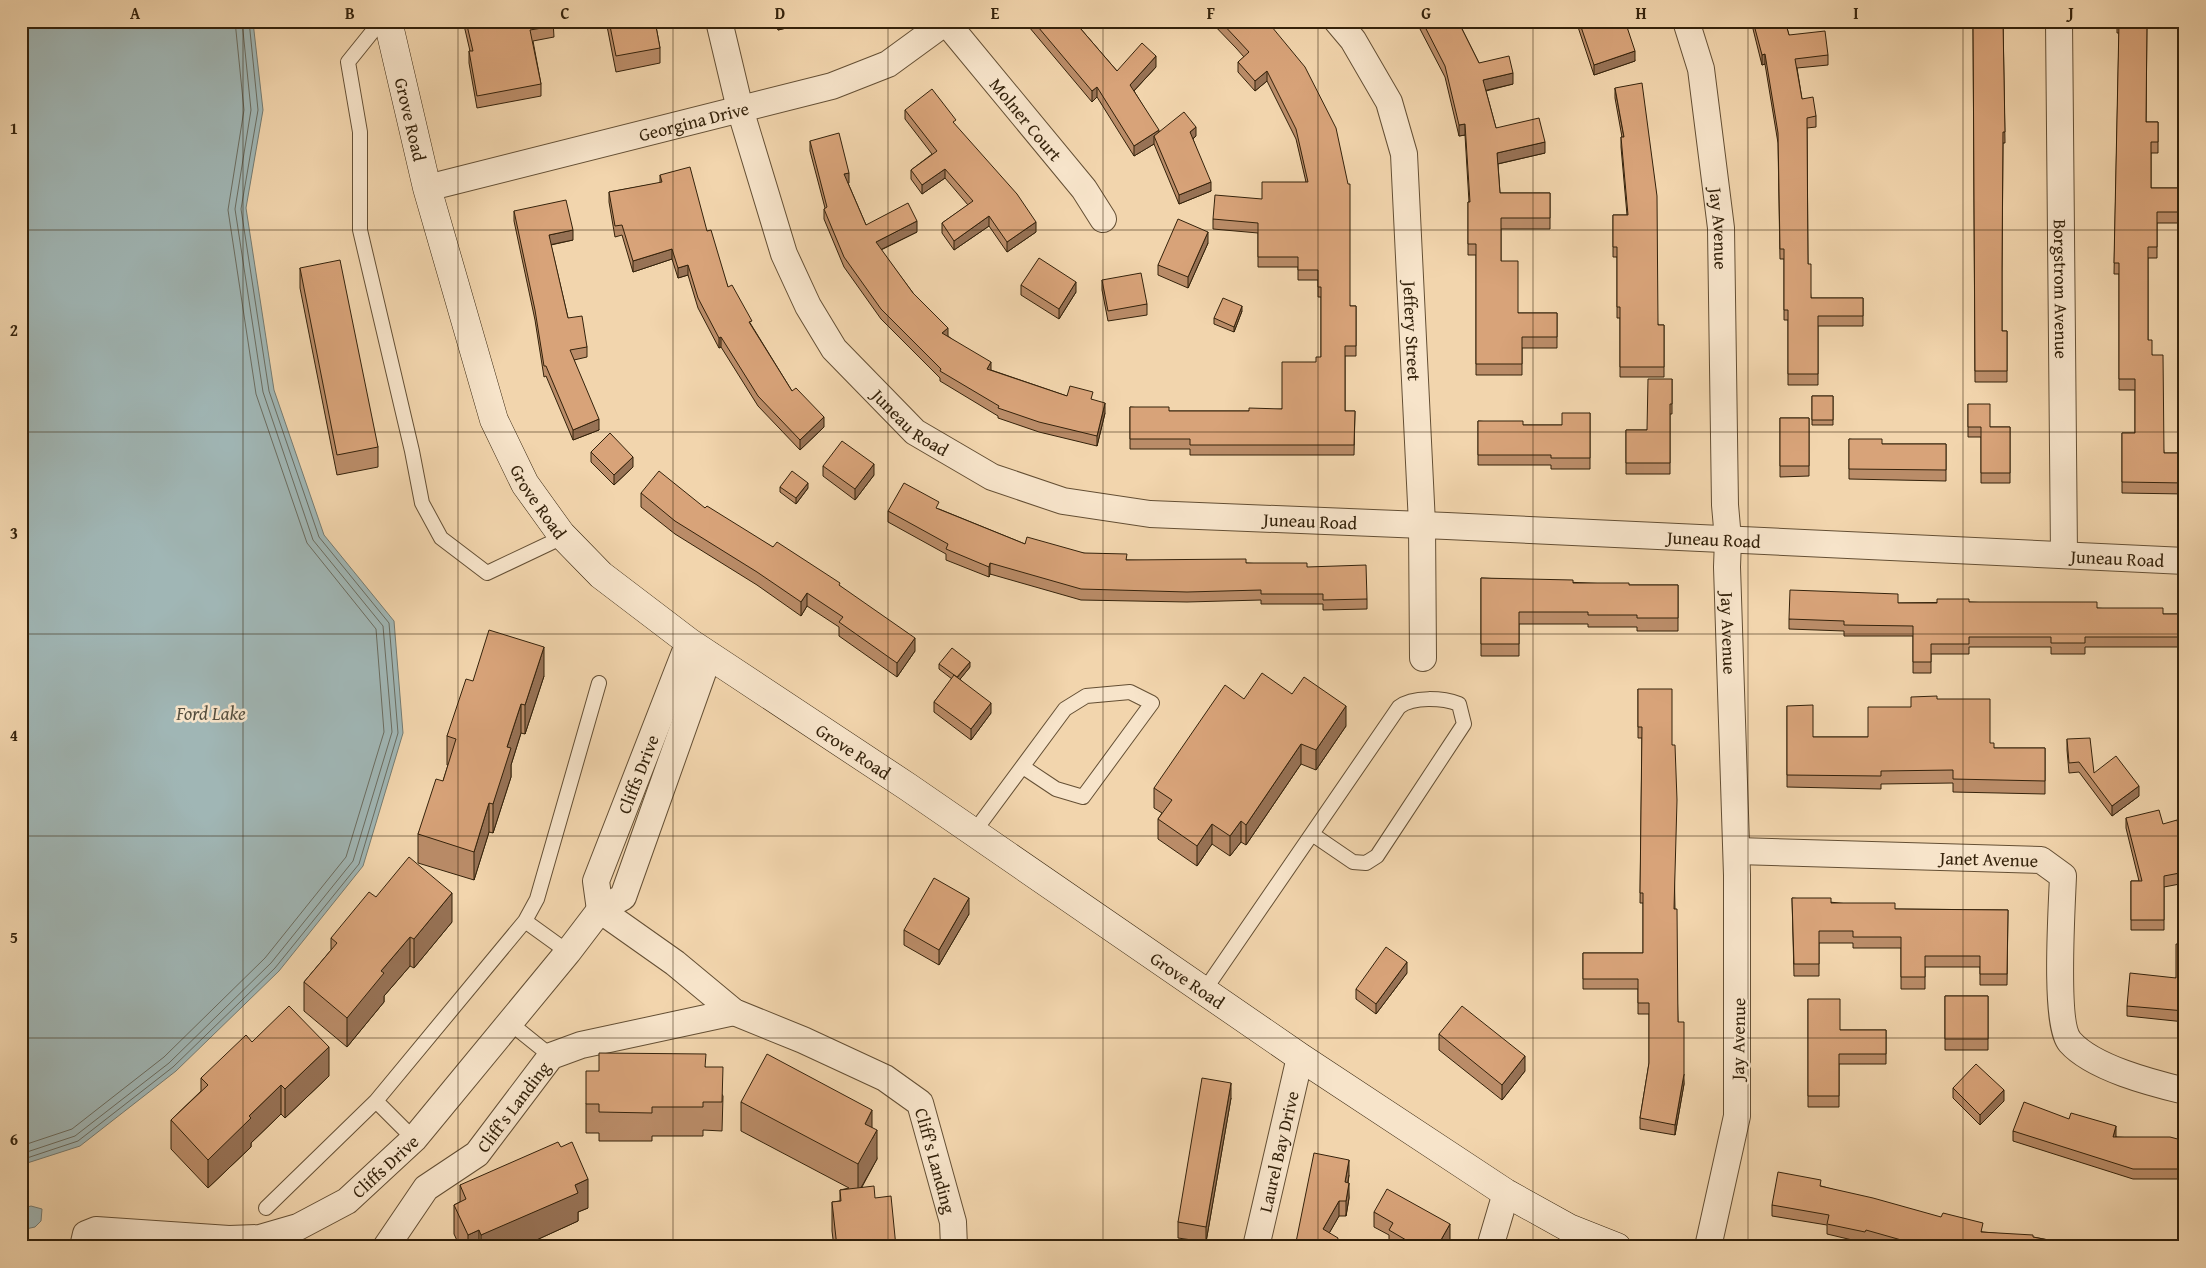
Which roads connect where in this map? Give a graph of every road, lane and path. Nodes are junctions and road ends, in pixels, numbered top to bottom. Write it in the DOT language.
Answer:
graph roads {
  1 [pos="381,21"];
  2 [pos="388,21"];
  3 [pos="719,21"];
  4 [pos="1337,21"];
  5 [pos="1686,21"];
  6 [pos="2059,21"];
  7 [pos="947,22"];
  8 [pos="740,109"];
  9 [pos="427,188"];
  10 [pos="1103,219"];
  11 [pos="1422,524"];
  12 [pos="563,537"];
  13 [pos="1728,539"];
  14 [pos="2064,555"];
  15 [pos="2185,561"];
  16 [pos="699,648"];
  17 [pos="1423,658"];
  18 [pos="599,683"];
  19 [pos="1023,767"];
  20 [pos="974,832"];
  21 [pos="1312,834"];
  22 [pos="1737,851"];
  23 [pos="600,910"];
  24 [pos="525,921"];
  25 [pos="568,952"];
  26 [pos="1204,991"];
  27 [pos="734,1012"];
  28 [pos="510,1022"];
  29 [pos="551,1056"];
  30 [pos="1300,1057"];
  31 [pos="2185,1091"];
  32 [pos="376,1101"];
  33 [pos="414,1139"];
  34 [pos="1506,1193"];
  35 [pos="266,1208"];
  36 [pos="83,1247"];
  37 [pos="386,1247"];
  38 [pos="954,1247"];
  39 [pos="1256,1247"];
  40 [pos="1490,1247"];
  41 [pos="1617,1247"];
  42 [pos="1708,1247"];
  1 -- 12 [label="lane"];
  2 -- 9 [label="main road, Grove Road"];
  3 -- 8 [label="street, Juneau Road"];
  4 -- 11 [label="street, Jeffery Street"];
  5 -- 13 [label="street, Jay Avenue"];
  6 -- 14 [label="street, Borgstrom Avenue"];
  7 -- 8 [label="street, Georgina Drive"];
  7 -- 10 [label="street, Molner Court"];
  8 -- 9 [label="street, Georgina Drive"];
  8 -- 11 [label="street, Juneau Road"];
  9 -- 12 [label="main road, Grove Road"];
  11 -- 13 [label="street, Juneau Road"];
  11 -- 17 [label="street, Jeffery Street"];
  12 -- 16 [label="main road, Grove Road"];
  13 -- 14 [label="street, Juneau Road"];
  13 -- 22 [label="street, Jay Avenue"];
  14 -- 15 [label="street, Juneau Road"];
  16 -- 20 [label="main road, Grove Road"];
  16 -- 23 [label="street, Cliffs Drive"];
  18 -- 24 [label="lane"];
  19 -- 19 [label="lane"];
  19 -- 20 [label="lane"];
  20 -- 26 [label="main road, Grove Road"];
  21 -- 21 [label="lane"];
  21 -- 26 [label="lane"];
  22 -- 31 [label="street, Janet Avenue"];
  22 -- 42 [label="street, Jay Avenue"];
  23 -- 25 [label="street, Cliffs Drive"];
  23 -- 27 [label="street, Cliff's Landing"];
  24 -- 25 [label="lane"];
  24 -- 32 [label="lane"];
  25 -- 28 [label="street, Cliffs Drive"];
  26 -- 30 [label="main road, Grove Road"];
  27 -- 29 [label="street, Cliff's Landing"];
  27 -- 38 [label="street, Cliff's Landing"];
  28 -- 29 [label="lane"];
  28 -- 33 [label="street, Cliffs Drive"];
  29 -- 37 [label="street, Cliff's Landing"];
  30 -- 34 [label="main road, Grove Road"];
  30 -- 39 [label="street, Laurel Bay Drive"];
  32 -- 33 [label="lane"];
  32 -- 35 [label="lane"];
  33 -- 36 [label="street, Cliffs Drive"];
  34 -- 40 [label="street"];
  34 -- 41 [label="main road, Grove Road"];
}
